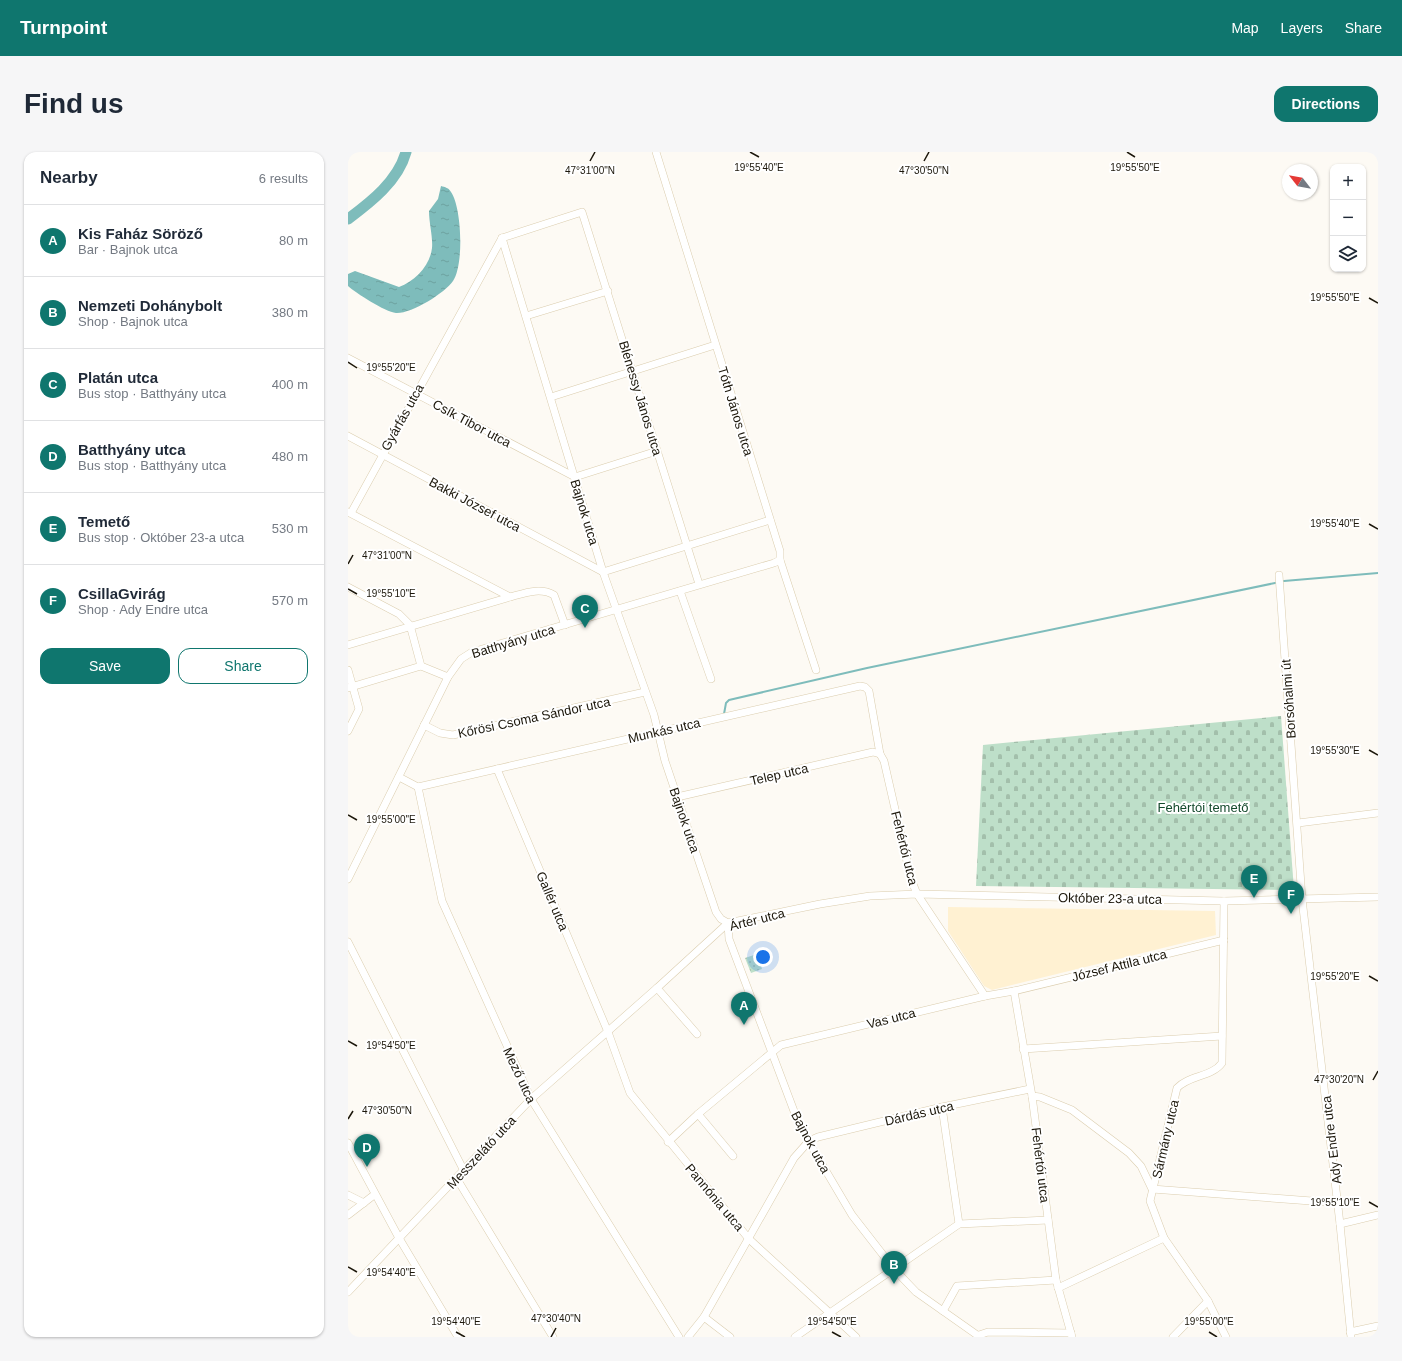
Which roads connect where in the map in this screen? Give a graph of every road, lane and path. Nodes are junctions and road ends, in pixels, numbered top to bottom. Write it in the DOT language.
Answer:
graph roads {
  1 [pos="656,152"];
  2 [pos="502,238"];
  3 [pos="608,291"];
  4 [pos="526,316"];
  5 [pos="715,345"];
  6 [pos="348,358"];
  7 [pos="634,372"];
  8 [pos="416,393"];
  9 [pos="551,396"];
  10 [pos="348,436"];
  11 [pos="657,451"];
  12 [pos="382,454"];
  13 [pos="575,477"];
  14 [pos="349,512"];
  15 [pos="770,520"];
  16 [pos="687,544"];
  17 [pos="780,560"];
  18 [pos="603,572"];
  19 [pos="1279,575"];
  20 [pos="699,584"];
  21 [pos="348,587"];
  22 [pos="680,591"];
  23 [pos="510,597"];
  24 [pos="617,610"];
  25 [pos="410,625"];
  26 [pos="565,625"];
  27 [pos="348,645"];
  28 [pos="421,666"];
  29 [pos="348,670"];
  30 [pos="816,670"];
  31 [pos="448,677"];
  32 [pos="711,678"];
  33 [pos="351,687"];
  34 [pos="645,692"];
  35 [pos="424,725"];
  36 [pos="348,731"];
  37 [pos="658,731"];
  38 [pos="880,754"];
  39 [pos="498,769"];
  40 [pos="398,777"];
  41 [pos="418,787"];
  42 [pos="677,797"];
  43 [pos="1378,813"];
  44 [pos="1298,823"];
  45 [pos="348,880"];
  46 [pos="917,894"];
  47 [pos="1378,897"];
  48 [pos="1302,900"];
  49 [pos="1224,901"];
  50 [pos="728,923"];
  51 [pos="1224,940"];
  52 [pos="348,942"];
  53 [pos="657,988"];
  54 [pos="1014,991"];
  55 [pos="985,996"];
  56 [pos="608,1032"];
  57 [pos="697,1034"];
  58 [pos="1222,1036"];
  59 [pos="1023,1049"];
  60 [pos="771,1052"];
  61 [pos="1031,1092"];
  62 [pos="530,1099"];
  63 [pos="942,1107"];
  64 [pos="698,1114"];
  65 [pos="668,1142"];
  66 [pos="809,1142"];
  67 [pos="348,1143"];
  68 [pos="733,1156"];
  69 [pos="464,1170"];
  70 [pos="457,1179"];
  71 [pos="1152,1189"];
  72 [pos="348,1195"];
  73 [pos="374,1195"];
  74 [pos="364,1203"];
  75 [pos="1338,1203"];
  76 [pos="348,1215"];
  77 [pos="1378,1215"];
  78 [pos="1048,1220"];
  79 [pos="960,1224"];
  80 [pos="1340,1224"];
  81 [pos="398,1238"];
  82 [pos="1164,1238"];
  83 [pos="749,1239"];
  84 [pos="894,1269"];
  85 [pos="1056,1280"];
  86 [pos="1058,1288"];
  87 [pos="348,1292"];
  88 [pos="1208,1301"];
  89 [pos="943,1311"];
  90 [pos="830,1313"];
  91 [pos="704,1317"];
  92 [pos="1378,1326"];
  93 [pos="1350,1334"];
  94 [pos="1072,1335"];
  95 [pos="979,1336"];
  96 [pos="458,1337"];
  97 [pos="553,1337"];
  98 [pos="679,1337"];
  99 [pos="688,1337"];
  100 [pos="730,1337"];
  101 [pos="795,1337"];
  102 [pos="856,1337"];
  103 [pos="1173,1337"];
  104 [pos="1226,1337"];
  1 -- 5 [label="street, Tóth János utca"];
  2 -- 3 [label="street, Blénessy János utca"];
  2 -- 4 [label="street, Bajnok utca"];
  2 -- 8 [label="street, Gyárfás utca"];
  3 -- 4 [label="street"];
  3 -- 7 [label="street, Blénessy János utca"];
  4 -- 9 [label="street, Bajnok utca"];
  5 -- 7 [label="street"];
  5 -- 15 [label="street, Tóth János utca"];
  6 -- 8 [label="street, Csík Tibor utca"];
  7 -- 9 [label="street"];
  7 -- 11 [label="street, Blénessy János utca"];
  8 -- 12 [label="street, Gyárfás utca"];
  8 -- 13 [label="street, Csík Tibor utca"];
  9 -- 13 [label="street, Bajnok utca"];
  10 -- 12 [label="street, Bakki József utca"];
  11 -- 13 [label="street"];
  11 -- 16 [label="street, Blénessy János utca"];
  12 -- 14 [label="street, Gyárfás utca"];
  12 -- 18 [label="street, Bakki József utca"];
  13 -- 18 [label="street, Bajnok utca"];
  14 -- 23 [label="street"];
  15 -- 16 [label="street"];
  15 -- 17 [label="street, Tóth János utca"];
  16 -- 18 [label="street"];
  16 -- 20 [label="street, Blénessy János utca"];
  17 -- 20 [label="street, Batthyány utca"];
  17 -- 30 [label="street, Tóth János utca"];
  18 -- 24 [label="street, Bajnok utca"];
  19 -- 44 [label="street, Borsóhalmi út"];
  20 -- 22 [label="street, Batthyány utca"];
  21 -- 25 [label="street"];
  22 -- 24 [label="street, Batthyány utca"];
  22 -- 32 [label="street"];
  23 -- 25 [label="street"];
  23 -- 26 [label="street"];
  24 -- 26 [label="street, Batthyány utca"];
  24 -- 34 [label="street, Bajnok utca"];
  25 -- 27 [label="street"];
  25 -- 28 [label="street"];
  26 -- 31 [label="street, Batthyány utca"];
  28 -- 31 [label="street"];
  28 -- 33 [label="street"];
  29 -- 33 [label="street"];
  31 -- 35 [label="street, Batthyány utca"];
  33 -- 36 [label="street"];
  34 -- 35 [label="street, Kőrösi Csoma Sándor utca"];
  34 -- 37 [label="street, Bajnok utca"];
  35 -- 40 [label="street, Batthyány utca"];
  37 -- 38 [label="street, Munkás utca"];
  37 -- 39 [label="street, Munkás utca"];
  37 -- 42 [label="street, Bajnok utca"];
  38 -- 42 [label="street, Telep utca"];
  38 -- 46 [label="street, Fehértói utca"];
  39 -- 41 [label="street, Munkás utca"];
  39 -- 56 [label="street, Gallér utca"];
  40 -- 41 [label="street"];
  40 -- 45 [label="street, Batthyány utca"];
  41 -- 62 [label="street, Mező utca"];
  42 -- 50 [label="street, Bajnok utca"];
  43 -- 44 [label="street"];
  44 -- 48 [label="street, Ady Endre utca"];
  46 -- 49 [label="street, Október 23-a utca"];
  46 -- 50 [label="street, Ártér utca"];
  46 -- 55 [label="street, Fehértói utca"];
  47 -- 48 [label="street, Október 23-a utca"];
  48 -- 49 [label="street, Október 23-a utca"];
  48 -- 75 [label="street, Ady Endre utca"];
  49 -- 51 [label="street, Sármány utca"];
  50 -- 53 [label="street, Ártér utca"];
  50 -- 60 [label="street, Bajnok utca"];
  51 -- 54 [label="street, József Attila utca"];
  51 -- 58 [label="street, Sármány utca"];
  52 -- 69 [label="street"];
  53 -- 56 [label="street, Messzelátó utca"];
  53 -- 57 [label="street"];
  54 -- 55 [label="street, Vas utca"];
  54 -- 59 [label="street, Fehértói utca"];
  55 -- 60 [label="street, Vas utca"];
  56 -- 62 [label="street, Messzelátó utca"];
  56 -- 65 [label="street, Pannónia utca"];
  58 -- 59 [label="street"];
  58 -- 71 [label="street, Sármány utca"];
  59 -- 61 [label="street, Fehértói utca"];
  60 -- 64 [label="street, Vas utca"];
  60 -- 66 [label="street, Bajnok utca"];
  61 -- 63 [label="street, Dárdás utca"];
  61 -- 71 [label="street"];
  61 -- 78 [label="street, Fehértói utca"];
  62 -- 69 [label="street, Messzelátó utca"];
  62 -- 98 [label="street, Mező utca"];
  63 -- 66 [label="street, Dárdás utca"];
  63 -- 79 [label="street"];
  64 -- 65 [label="street, Vas utca"];
  64 -- 68 [label="street"];
  65 -- 83 [label="street, Pannónia utca"];
  66 -- 83 [label="street"];
  66 -- 84 [label="street, Bajnok utca"];
  67 -- 73 [label="street"];
  69 -- 70 [label="street, Messzelátó utca"];
  70 -- 81 [label="street, Messzelátó utca"];
  70 -- 97 [label="street"];
  71 -- 75 [label="street"];
  71 -- 82 [label="street, Sármány utca"];
  72 -- 74 [label="street"];
  73 -- 74 [label="street"];
  73 -- 81 [label="street"];
  74 -- 76 [label="street"];
  75 -- 80 [label="street, Ady Endre utca"];
  77 -- 80 [label="street"];
  78 -- 79 [label="street"];
  78 -- 85 [label="street, Fehértói utca"];
  79 -- 84 [label="street"];
  80 -- 93 [label="street, Ady Endre utca"];
  81 -- 87 [label="street, Messzelátó utca"];
  81 -- 96 [label="street"];
  82 -- 86 [label="street"];
  82 -- 88 [label="street, Sármány utca"];
  83 -- 90 [label="street, Pannónia utca"];
  83 -- 91 [label="street"];
  84 -- 89 [label="street, Bajnok utca"];
  84 -- 90 [label="street"];
  85 -- 86 [label="street, Fehértói utca"];
  85 -- 89 [label="street"];
  86 -- 94 [label="street, Fehértói utca"];
  88 -- 103 [label="street"];
  88 -- 104 [label="street, Sármány utca"];
  89 -- 95 [label="street, Bajnok utca"];
  90 -- 101 [label="street"];
  90 -- 102 [label="street, Pannónia utca"];
  91 -- 99 [label="street"];
  91 -- 100 [label="street"];
  92 -- 93 [label="street"];
  94 -- 95 [label="street"];
}
